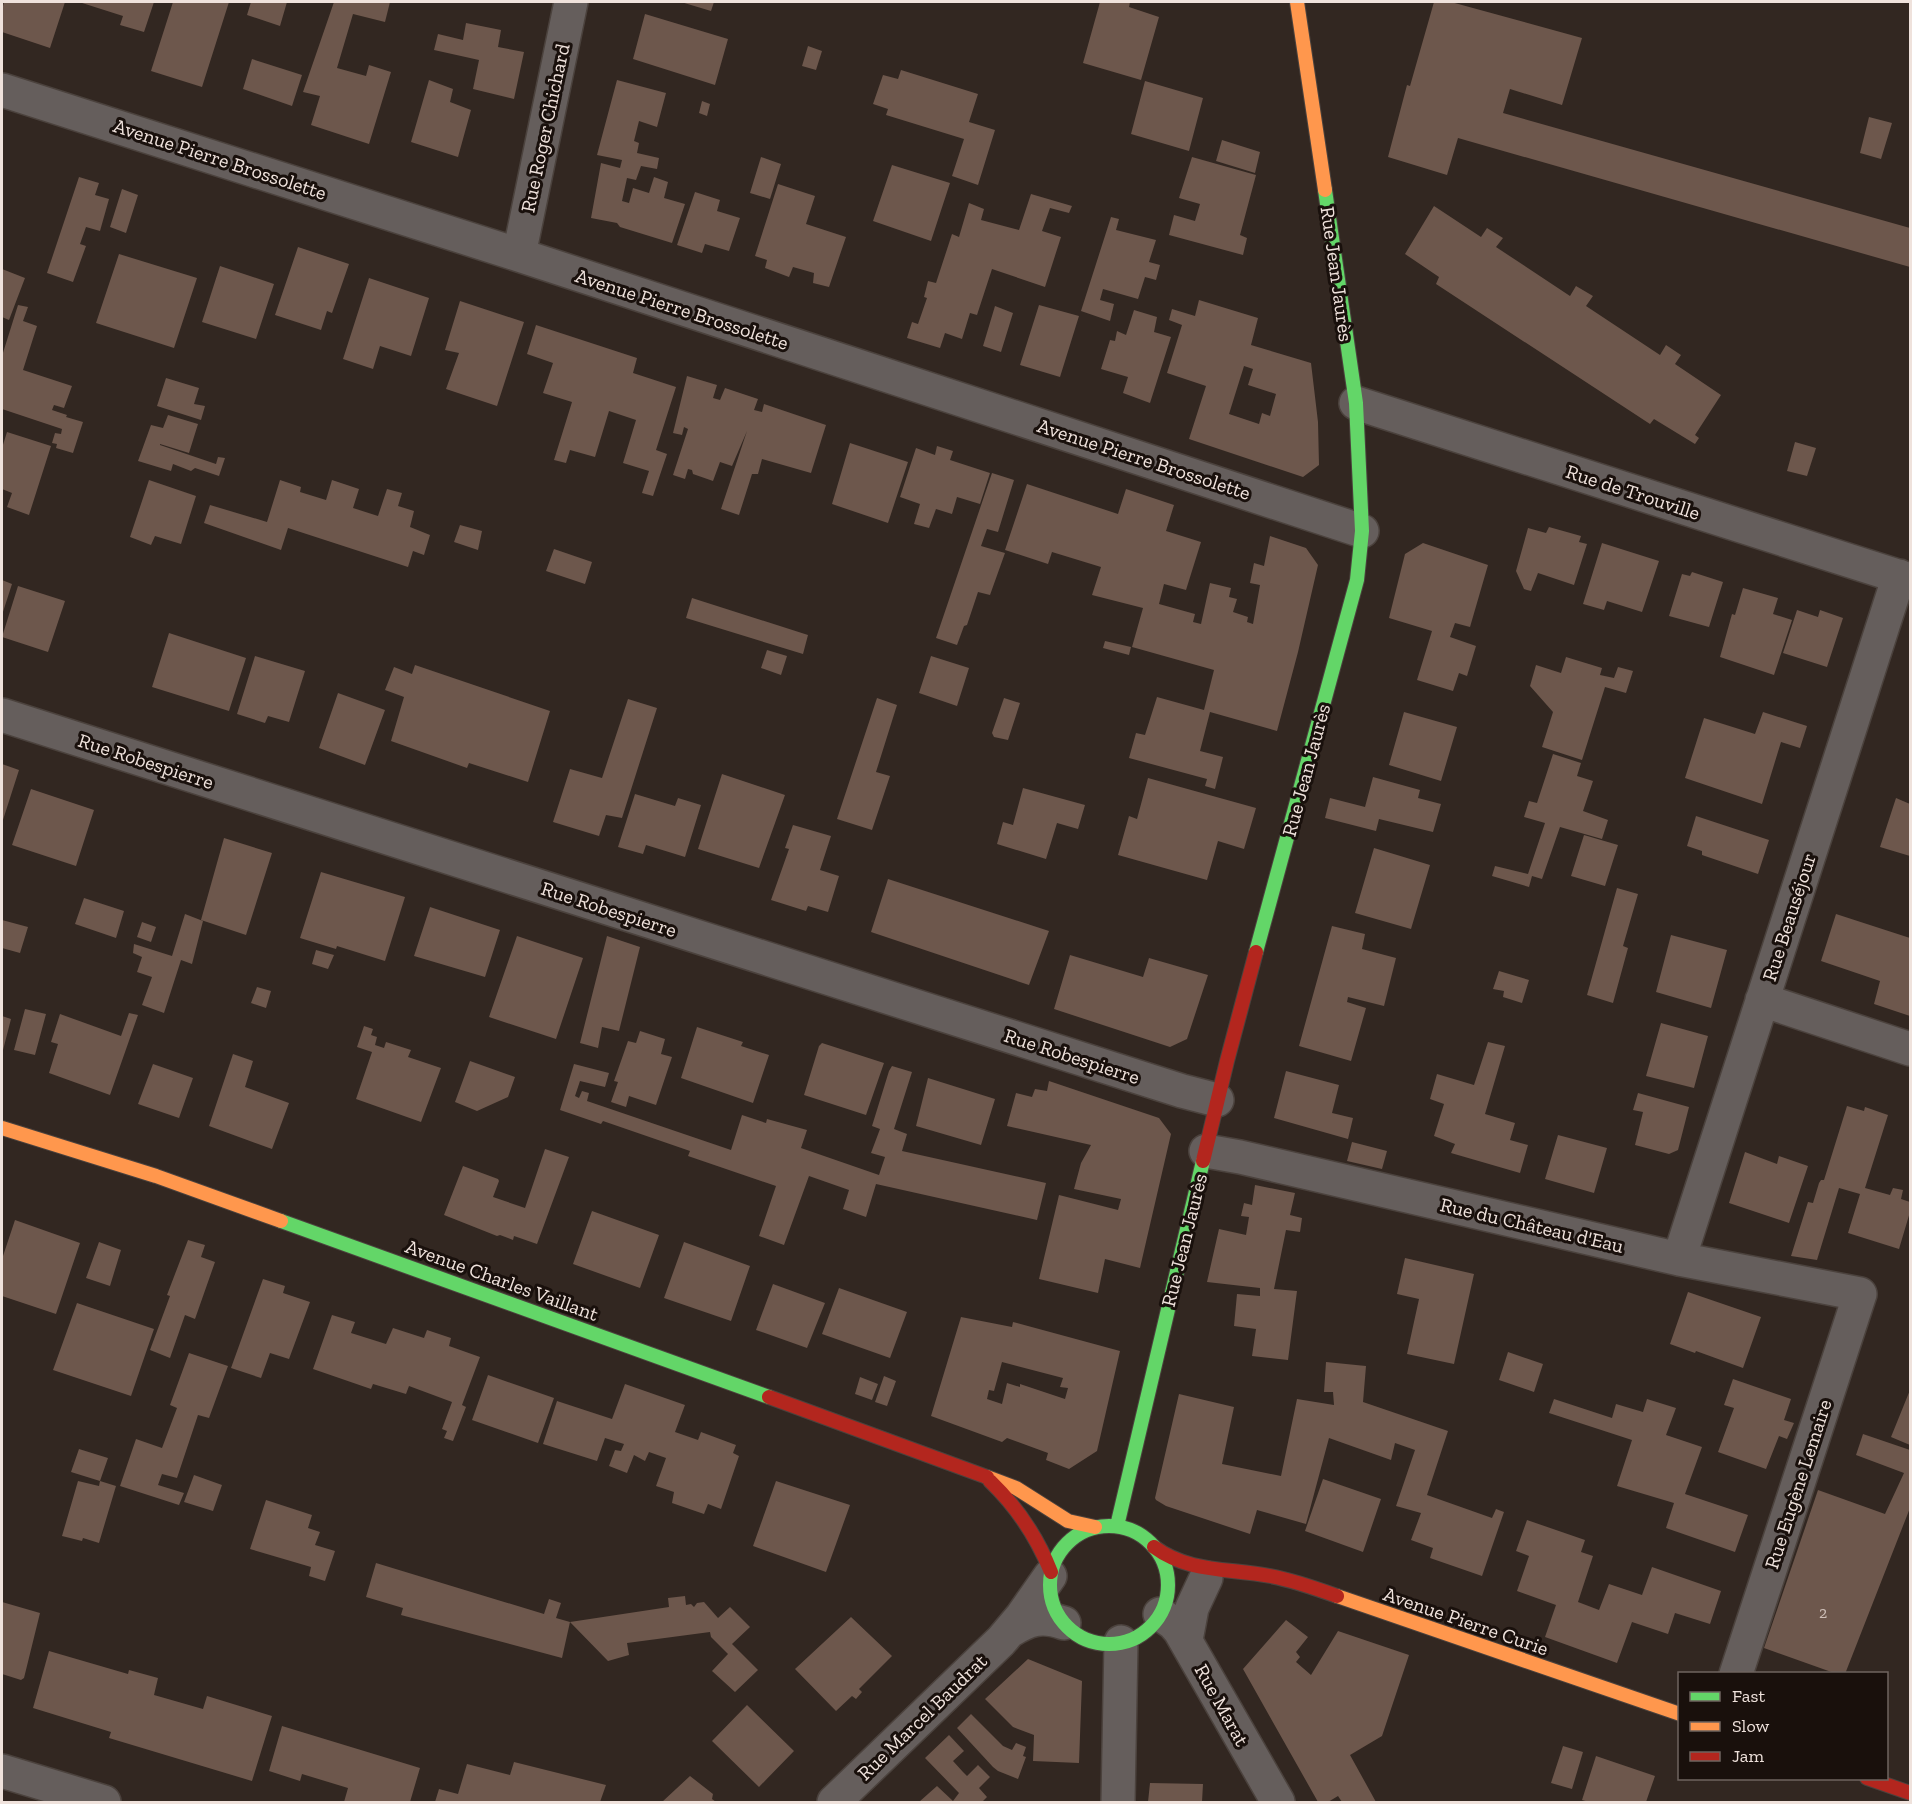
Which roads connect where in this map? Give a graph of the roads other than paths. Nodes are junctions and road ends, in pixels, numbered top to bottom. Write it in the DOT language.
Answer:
graph roads {
  1 [pos="571,2"];
  2 [pos="1297,2"];
  3 [pos="2,90"];
  4 [pos="519,255"];
  5 [pos="1356,403"];
  6 [pos="1362,531"];
  7 [pos="1905,578"];
  8 [pos="2,715"];
  9 [pos="1762,1000"];
  10 [pos="1911,1049"];
  11 [pos="1217,1100"];
  12 [pos="2,1128"];
  13 [pos="1206,1151"];
  14 [pos="1679,1258"];
  15 [pos="1860,1294"];
  16 [pos="986,1478"];
  17 [pos="1117,1526"];
  18 [pos="1095,1527"];
  19 [pos="1154,1547"];
  20 [pos="1238,1572"];
  21 [pos="1051,1574"];
  22 [pos="1192,1583"];
  23 [pos="1163,1606"];
  24 [pos="1064,1623"];
  25 [pos="1010,1631"];
  26 [pos="1186,1641"];
  27 [pos="1120,1642"];
  28 [pos="1737,1672"];
  29 [pos="1678,1713"];
  30 [pos="2,1772"];
  31 [pos="1870,1780"];
  32 [pos="1911,1793"];
  33 [pos="104,1803"];
  34 [pos="834,1803"];
  35 [pos="1118,1803"];
  36 [pos="1278,1803"];
  1 -- 4 [label="street, Rue Roger Chichard"];
  2 -- 5 [label="main road, Rue Jean Jaurès"];
  3 -- 4 [label="street, Avenue Pierre Brossolette"];
  4 -- 6 [label="street, Avenue Pierre Brossolette"];
  5 -- 6 [label="main road, Rue Jean Jaurès"];
  5 -- 7 [label="street, Rue de Trouville"];
  6 -- 11 [label="main road, Rue Jean Jaurès"];
  7 -- 9 [label="street, Rue Beauséjour"];
  8 -- 11 [label="street, Rue Robespierre"];
  9 -- 10 [label="street"];
  9 -- 14 [label="street, Rue Beauséjour"];
  11 -- 13 [label="main road, Rue Jean Jaurès"];
  12 -- 16 [label="main road, Avenue Charles Vaillant"];
  13 -- 14 [label="street, Rue du Château d'Eau"];
  13 -- 17 [label="main road, Rue Jean Jaurès"];
  14 -- 15 [label="street, Rue du Château d'Eau"];
  15 -- 28 [label="street, Rue Eugène Lemaire"];
  16 -- 18 [label="main road, Avenue Charles Vaillant"];
  16 -- 21 [label="main road, Avenue Charles Vaillant"];
  17 -- 18 [label="main road"];
  17 -- 19 [label="main road"];
  18 -- 21 [label="main road"];
  19 -- 20 [label="main road, Avenue Pierre Curie"];
  19 -- 23 [label="main road"];
  20 -- 22 [label="main road, Avenue Pierre Curie"];
  20 -- 29 [label="main road, Avenue Pierre Curie"];
  21 -- 24 [label="main road"];
  21 -- 25 [label="street, Rue Marcel Baudrat"];
  22 -- 23 [label="main road, Avenue Pierre Curie"];
  22 -- 26 [label="street"];
  23 -- 26 [label="street, Rue Marat"];
  23 -- 27 [label="main road"];
  24 -- 25 [label="street, Rue Marcel Baudrat"];
  24 -- 27 [label="main road"];
  25 -- 34 [label="street, Rue Marcel Baudrat"];
  26 -- 36 [label="street, Rue Marat"];
  27 -- 35 [label="street"];
  30 -- 33 [label="street"];
  31 -- 32 [label="main road"];
}
